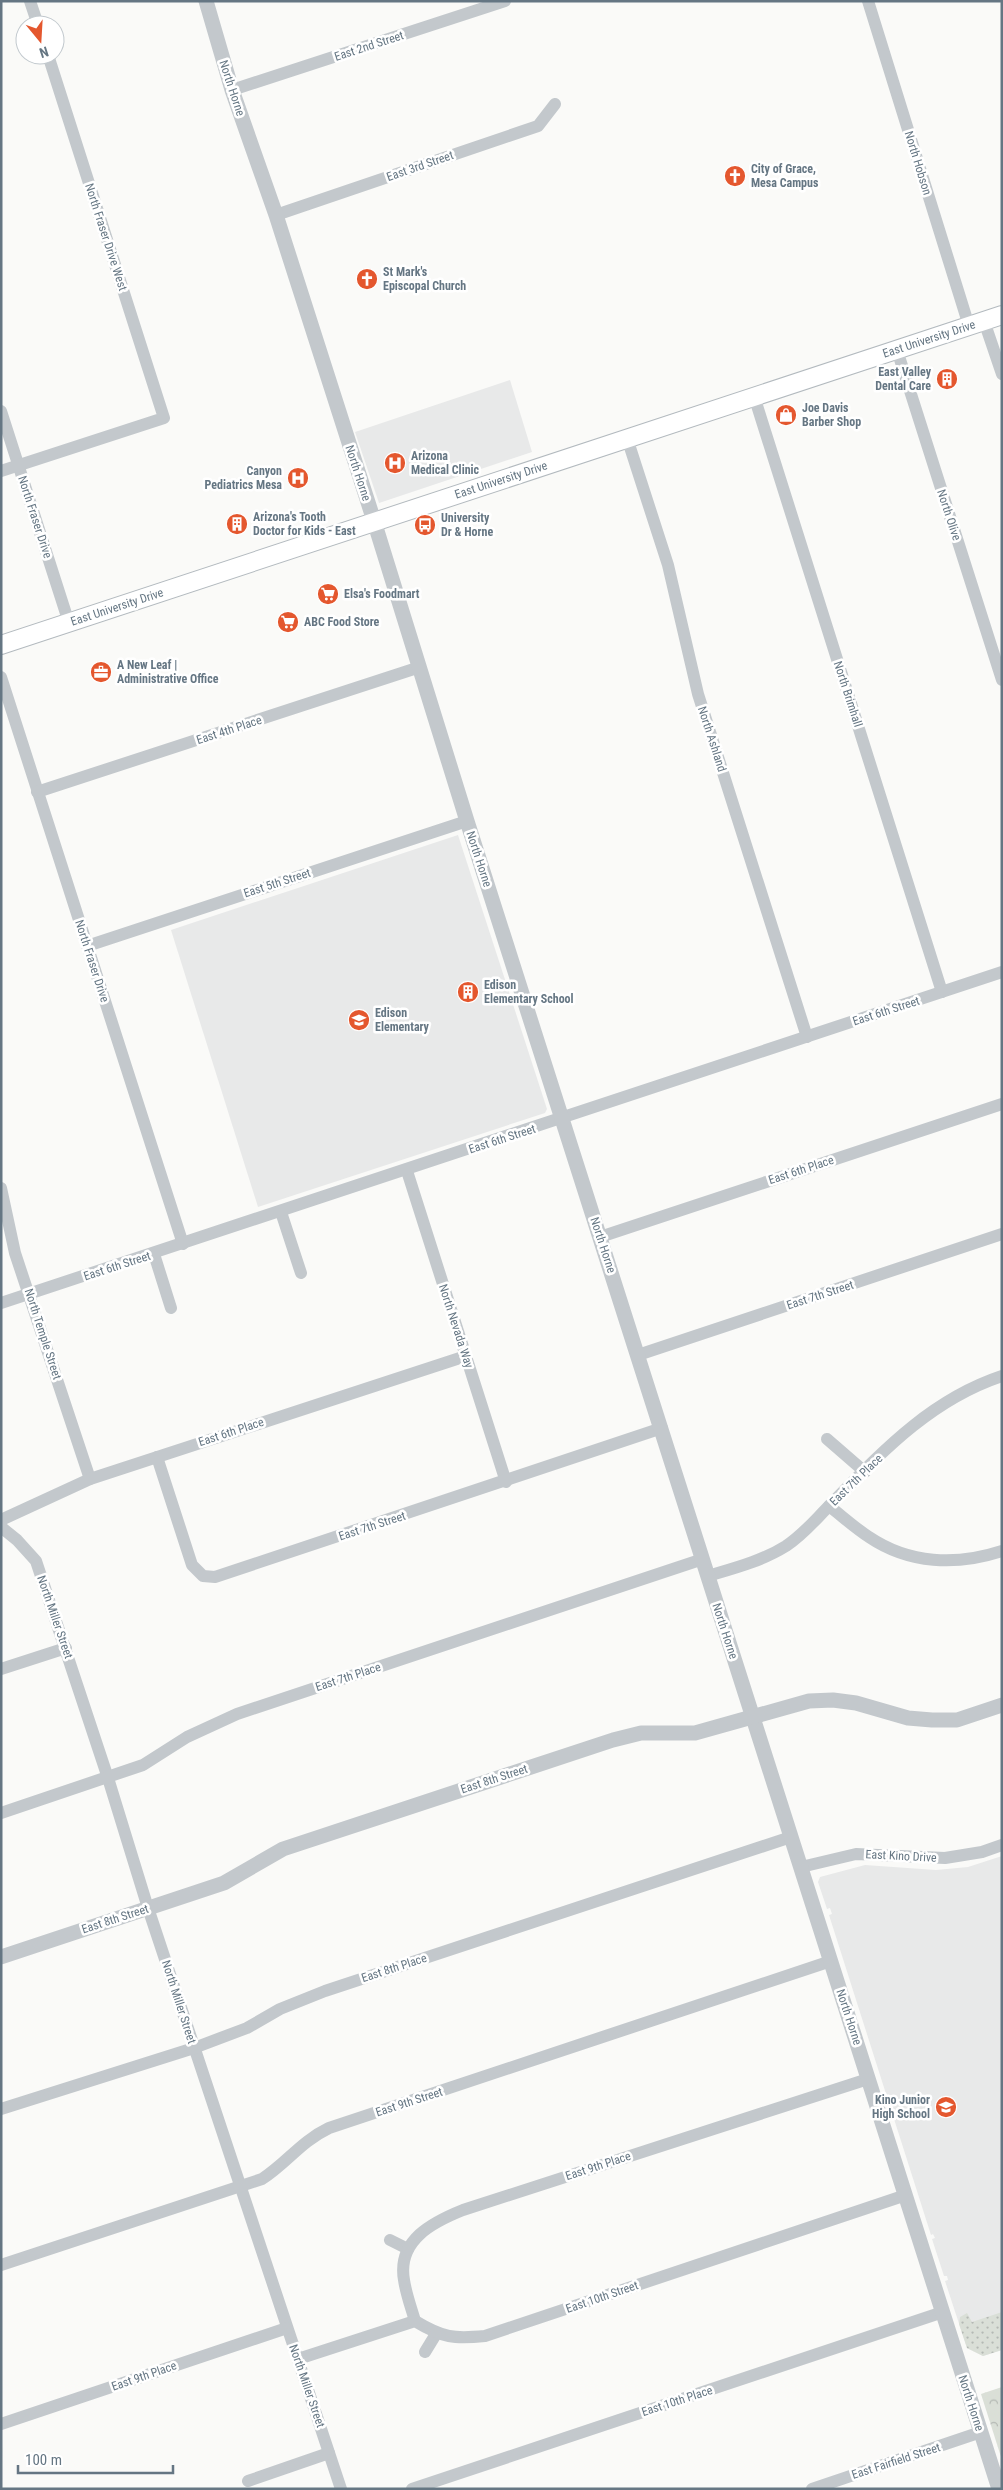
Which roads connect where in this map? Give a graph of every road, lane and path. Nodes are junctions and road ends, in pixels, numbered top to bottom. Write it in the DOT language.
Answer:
graph roads {
  1 [pos="30,1"];
  2 [pos="206,1"];
  3 [pos="505,1"];
  4 [pos="868,1"];
  5 [pos="35,15"];
  6 [pos="51,65"];
  7 [pos="232,90"];
  8 [pos="555,104"];
  9 [pos="276,215"];
  10 [pos="1002,315"];
  11 [pos="976,323"];
  12 [pos="897,350"];
  13 [pos="1002,374"];
  14 [pos="754,396"];
  15 [pos="1,410"];
  16 [pos="627,438"];
  17 [pos="19,466"];
  18 [pos="1,471"];
  19 [pos="374,521"];
  20 [pos="69,623"];
  21 [pos="1,645"];
  22 [pos="420,667"];
  23 [pos="1,677"];
  24 [pos="1002,680"];
  25 [pos="38,792"];
  26 [pos="467,821"];
  27 [pos="87,946"];
  28 [pos="1002,972"];
  29 [pos="942,992"];
  30 [pos="807,1038"];
  31 [pos="1002,1104"];
  32 [pos="562,1119"];
  33 [pos="407,1171"];
  34 [pos="1,1188"];
  35 [pos="281,1212"];
  36 [pos="1002,1234"];
  37 [pos="600,1237"];
  38 [pos="183,1244"];
  39 [pos="154,1254"];
  40 [pos="301,1273"];
  41 [pos="30,1294"];
  42 [pos="1,1303"];
  43 [pos="171,1308"];
  44 [pos="638,1355"];
  45 [pos="466,1356"];
  46 [pos="1002,1376"];
  47 [pos="662,1428"];
  48 [pos="827,1438"];
  49 [pos="157,1457"];
  50 [pos="865,1472"];
  51 [pos="90,1479"];
  52 [pos="506,1482"];
  53 [pos="829,1506"];
  54 [pos="1,1520"];
  55 [pos="1,1527"];
  56 [pos="1002,1551"];
  57 [pos="702,1559"];
  58 [pos="708,1576"];
  59 [pos="66,1648"];
  60 [pos="1,1670"];
  61 [pos="1002,1705"];
  62 [pos="753,1716"];
  63 [pos="108,1778"];
  64 [pos="1,1813"];
  65 [pos="791,1837"];
  66 [pos="1002,1845"];
  67 [pos="801,1867"];
  68 [pos="148,1908"];
  69 [pos="1,1957"];
  70 [pos="831,1962"];
  71 [pos="194,2048"];
  72 [pos="868,2079"];
  73 [pos="1,2109"];
  74 [pos="240,2185"];
  75 [pos="906,2195"];
  76 [pos="390,2240"];
  77 [pos="408,2249"];
  78 [pos="1,2265"];
  79 [pos="943,2312"];
  80 [pos="415,2321"];
  81 [pos="287,2328"];
  82 [pos="436,2334"];
  83 [pos="425,2352"];
  84 [pos="298,2359"];
  85 [pos="1,2424"];
  86 [pos="981,2432"];
  87 [pos="329,2453"];
  88 [pos="248,2481"];
  89 [pos="341,2489"];
  90 [pos="412,2489"];
  91 [pos="812,2489"];
  92 [pos="999,2489"];
  1 -- 5 [label="street"];
  2 -- 7 [label="street, North Horne"];
  3 -- 7 [label="street, East 2nd Street"];
  4 -- 11 [label="street, North Hobson"];
  6 -- 17 [label="street, North Fraser Drive West"];
  7 -- 9 [label="street, North Horne"];
  8 -- 9 [label="street, East 3rd Street"];
  9 -- 19 [label="street, North Horne"];
  10 -- 11 [label="main road, East University Drive"];
  11 -- 12 [label="main road, East University Drive"];
  11 -- 13 [label="street, North Hobson"];
  12 -- 14 [label="main road, East University Drive"];
  12 -- 24 [label="street, North Olive"];
  14 -- 16 [label="main road, East University Drive"];
  14 -- 29 [label="street, North Brimhall"];
  15 -- 17 [label="street, North Fraser Drive"];
  16 -- 19 [label="main road, East University Drive"];
  16 -- 30 [label="street, North Ashland"];
  17 -- 18 [label="street"];
  17 -- 20 [label="street, North Fraser Drive"];
  19 -- 20 [label="main road, East University Drive"];
  19 -- 22 [label="street, North Horne"];
  20 -- 21 [label="main road, East University Drive"];
  22 -- 25 [label="street, East 4th Place"];
  22 -- 26 [label="street, North Horne"];
  23 -- 25 [label="street, North Fraser Drive"];
  25 -- 27 [label="street, North Fraser Drive"];
  26 -- 27 [label="street, East 5th Street"];
  26 -- 32 [label="street, North Horne"];
  27 -- 38 [label="street, North Fraser Drive"];
  28 -- 29 [label="street, East 6th Street"];
  29 -- 30 [label="street, East 6th Street"];
  30 -- 32 [label="street, East 6th Street"];
  31 -- 37 [label="street, East 6th Place"];
  32 -- 33 [label="street, East 6th Street"];
  32 -- 37 [label="street, North Horne"];
  33 -- 35 [label="street, East 6th Street"];
  33 -- 45 [label="street, North Nevada Way"];
  34 -- 41 [label="street, North Temple Street"];
  35 -- 38 [label="street, East 6th Street"];
  35 -- 40 [label="street"];
  36 -- 44 [label="street, East 7th Street"];
  37 -- 44 [label="street, North Horne"];
  38 -- 39 [label="street, East 6th Street"];
  39 -- 41 [label="street, East 6th Street"];
  39 -- 43 [label="street"];
  41 -- 42 [label="street, East 6th Street"];
  41 -- 51 [label="street, North Temple Street"];
  44 -- 47 [label="street, North Horne"];
  45 -- 49 [label="street, East 6th Place"];
  45 -- 52 [label="street, North Nevada Way"];
  46 -- 50 [label="street, East 7th Place"];
  47 -- 52 [label="street, East 7th Street"];
  47 -- 57 [label="street, North Horne"];
  48 -- 50 [label="street"];
  49 -- 51 [label="street, East 6th Place"];
  49 -- 52 [label="street, East 7th Street"];
  50 -- 53 [label="street, East 7th Place"];
  51 -- 54 [label="street, East 6th Place"];
  53 -- 56 [label="street"];
  53 -- 58 [label="street, East 7th Place"];
  55 -- 59 [label="street, North Miller Street"];
  57 -- 58 [label="street, North Horne"];
  57 -- 63 [label="street, East 7th Place"];
  58 -- 62 [label="street, North Horne"];
  59 -- 60 [label="street"];
  59 -- 63 [label="street, North Miller Street"];
  61 -- 62 [label="street, East 8th Street"];
  62 -- 65 [label="street, North Horne"];
  62 -- 68 [label="street, East 8th Street"];
  63 -- 64 [label="street, East 7th Place"];
  63 -- 68 [label="street, North Miller Street"];
  65 -- 67 [label="street, North Horne"];
  65 -- 71 [label="street, East 8th Place"];
  66 -- 67 [label="street, East Kino Drive"];
  67 -- 70 [label="street, North Horne"];
  68 -- 69 [label="street, East 8th Street"];
  68 -- 71 [label="street, North Miller Street"];
  70 -- 72 [label="street, North Horne"];
  70 -- 74 [label="street, East 9th Street"];
  71 -- 73 [label="street, East 8th Place"];
  71 -- 74 [label="street, North Miller Street"];
  72 -- 75 [label="street, North Horne"];
  72 -- 77 [label="street, East 9th Place"];
  74 -- 78 [label="street, East 9th Street"];
  74 -- 81 [label="street, North Miller Street"];
  75 -- 79 [label="street, North Horne"];
  75 -- 82 [label="street, East 10th Street"];
  76 -- 77 [label="street"];
  77 -- 80 [label="street"];
  79 -- 86 [label="street, North Horne"];
  79 -- 90 [label="street, East 10th Place"];
  80 -- 82 [label="street, East 10th Street"];
  80 -- 84 [label="street"];
  81 -- 84 [label="street, North Miller Street"];
  81 -- 85 [label="street, East 9th Place"];
  82 -- 83 [label="street"];
  84 -- 87 [label="street, North Miller Street"];
  86 -- 91 [label="street, East Fairfield Street"];
  86 -- 92 [label="street, North Horne"];
  87 -- 88 [label="street"];
  87 -- 89 [label="street, North Miller Street"];
}
